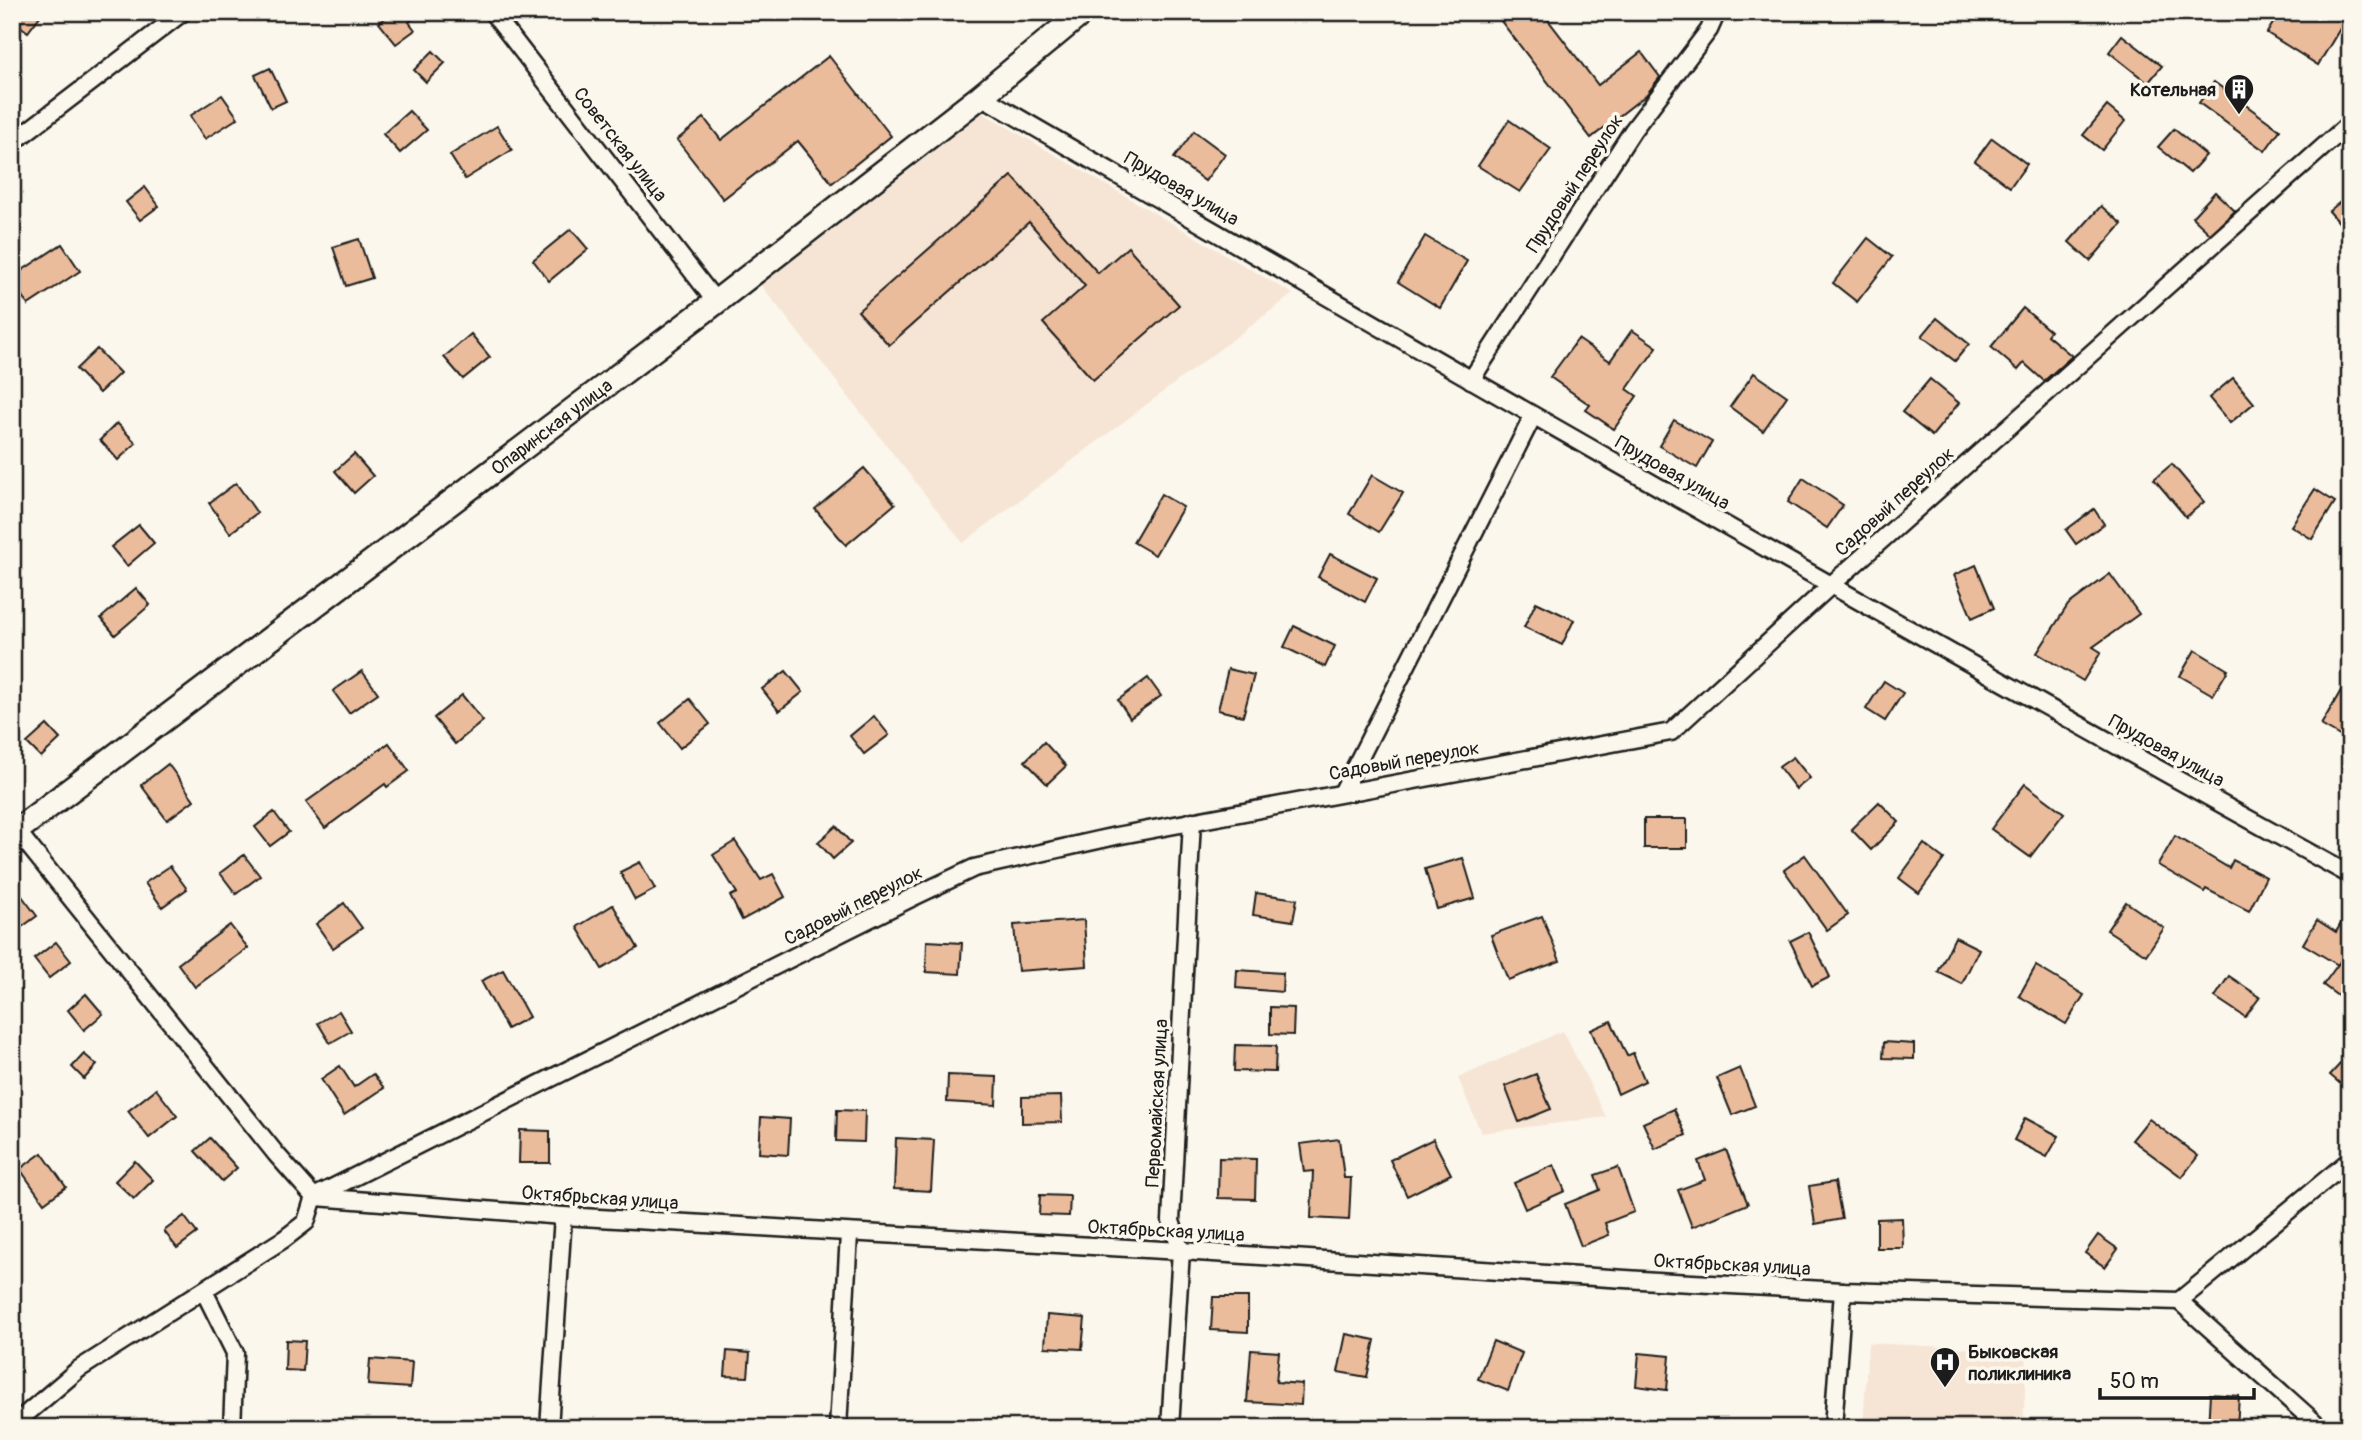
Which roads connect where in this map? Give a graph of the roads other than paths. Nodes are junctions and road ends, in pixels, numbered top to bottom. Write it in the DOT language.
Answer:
graph roads {
  1 [pos="183,12"];
  2 [pos="492,12"];
  3 [pos="1083,12"];
  4 [pos="1717,12"];
  5 [pos="981,96"];
  6 [pos="2350,123"];
  7 [pos="12,144"];
  8 [pos="716,302"];
  9 [pos="1471,380"];
  10 [pos="1533,416"];
  11 [pos="1830,586"];
  12 [pos="1342,793"];
  13 [pos="1192,821"];
  14 [pos="15,832"];
  15 [pos="2350,875"];
  16 [pos="2350,1160"];
  17 [pos="314,1197"];
  18 [pos="563,1216"];
  19 [pos="849,1234"];
  20 [pos="1181,1251"];
  21 [pos="204,1291"];
  22 [pos="1843,1291"];
  23 [pos="2179,1301"];
  24 [pos="12,1426"];
  25 [pos="232,1428"];
  26 [pos="549,1428"];
  27 [pos="838,1428"];
  28 [pos="1170,1428"];
  29 [pos="1833,1428"];
  30 [pos="2321,1428"];
  1 -- 7 [label="street"];
  2 -- 8 [label="street, Советская улица"];
  3 -- 5 [label="main road, Опаринская улица"];
  4 -- 9 [label="street, Прудовый переулок"];
  5 -- 8 [label="main road, Опаринская улица"];
  5 -- 9 [label="street, Прудовая улица"];
  6 -- 11 [label="street, Садовый переулок"];
  8 -- 14 [label="main road, Опаринская улица"];
  9 -- 10 [label="street, Прудовая улица"];
  10 -- 11 [label="street, Прудовая улица"];
  10 -- 12 [label="street"];
  11 -- 12 [label="street, Садовый переулок"];
  11 -- 15 [label="street, Прудовая улица"];
  12 -- 13 [label="street, Садовый переулок"];
  13 -- 17 [label="street, Садовый переулок"];
  13 -- 20 [label="street, Первомайская улица"];
  14 -- 17 [label="street"];
  16 -- 23 [label="street"];
  17 -- 18 [label="street, Октябрьская улица"];
  17 -- 21 [label="street"];
  18 -- 19 [label="street, Октябрьская улица"];
  18 -- 26 [label="street"];
  19 -- 20 [label="street, Октябрьская улица"];
  19 -- 27 [label="street"];
  20 -- 22 [label="street, Октябрьская улица"];
  20 -- 28 [label="street, Первомайская улица"];
  21 -- 24 [label="street"];
  21 -- 25 [label="street"];
  22 -- 23 [label="street, Октябрьская улица"];
  22 -- 29 [label="street"];
  23 -- 30 [label="street"];
}
